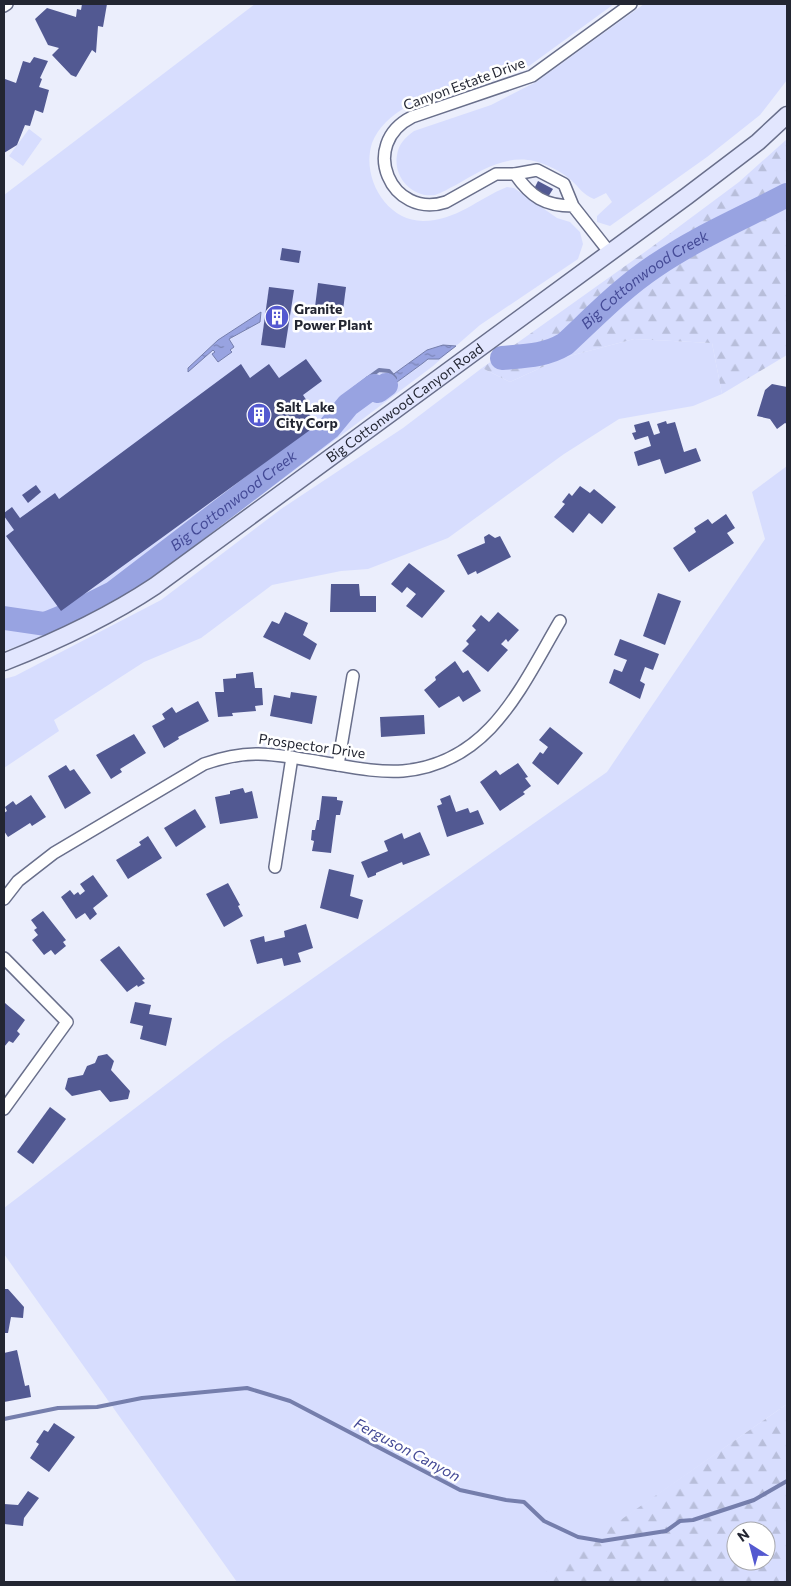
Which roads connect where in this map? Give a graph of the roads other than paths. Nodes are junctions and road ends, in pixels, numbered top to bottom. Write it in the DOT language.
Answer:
graph roads {
  1 [pos="631,4"];
  2 [pos="787,115"];
  3 [pos="515,174"];
  4 [pos="573,206"];
  5 [pos="610,254"];
  6 [pos="560,621"];
  7 [pos="4,662"];
  8 [pos="353,676"];
  9 [pos="292,757"];
  10 [pos="338,765"];
  11 [pos="275,866"];
  12 [pos="4,898"];
  13 [pos="4,958"];
  14 [pos="4,1109"];
  1 -- 3 [label="street, Canyon Estate Drive"];
  2 -- 5 [label="main road, Big Cottonwood Canyon Road"];
  3 -- 4 [label="street"];
  3 -- 4 [label="street, Canyon Estate Drive"];
  4 -- 5 [label="street, Canyon Estate Drive"];
  5 -- 7 [label="main road, Big Cottonwood Canyon Road"];
  6 -- 10 [label="street, Prospector Drive"];
  8 -- 10 [label="street"];
  9 -- 10 [label="street, Prospector Drive"];
  9 -- 11 [label="street"];
  9 -- 12 [label="street, Prospector Drive"];
  13 -- 14 [label="street"];
}
